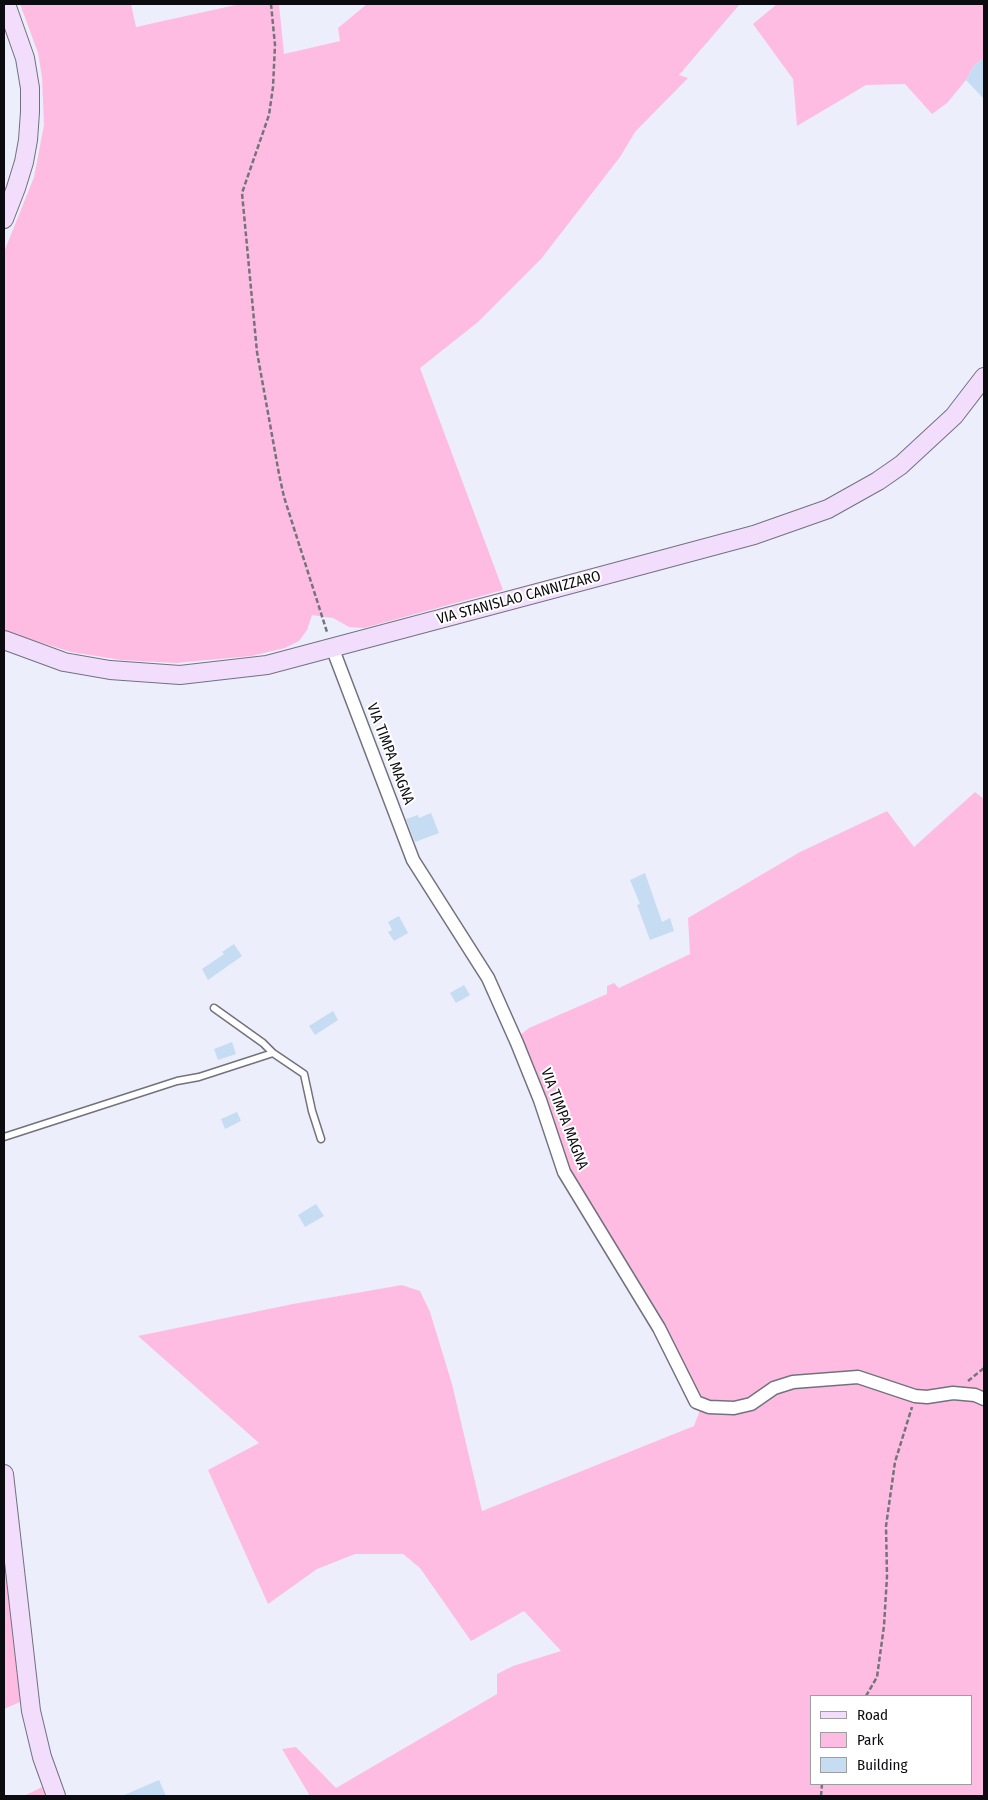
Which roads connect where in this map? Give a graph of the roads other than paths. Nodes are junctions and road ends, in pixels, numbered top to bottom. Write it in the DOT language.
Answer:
graph roads {
  1 [pos="6,4"];
  2 [pos="4,219"];
  3 [pos="984,377"];
  4 [pos="4,640"];
  5 [pos="332,647"];
  6 [pos="214,1008"];
  7 [pos="273,1053"];
  8 [pos="4,1137"];
  9 [pos="321,1140"];
  10 [pos="984,1399"];
  11 [pos="4,1474"];
  12 [pos="56,1796"];
  1 -- 2 [label="street"];
  3 -- 5 [label="street, VIA STANISLAO CANNIZZARO"];
  4 -- 5 [label="street, VIA STANISLAO CANNIZZARO"];
  5 -- 10 [label="street, VIA TIMPA MAGNA"];
  6 -- 7 [label="lane"];
  7 -- 8 [label="lane"];
  7 -- 9 [label="lane"];
  11 -- 12 [label="street"];
}
